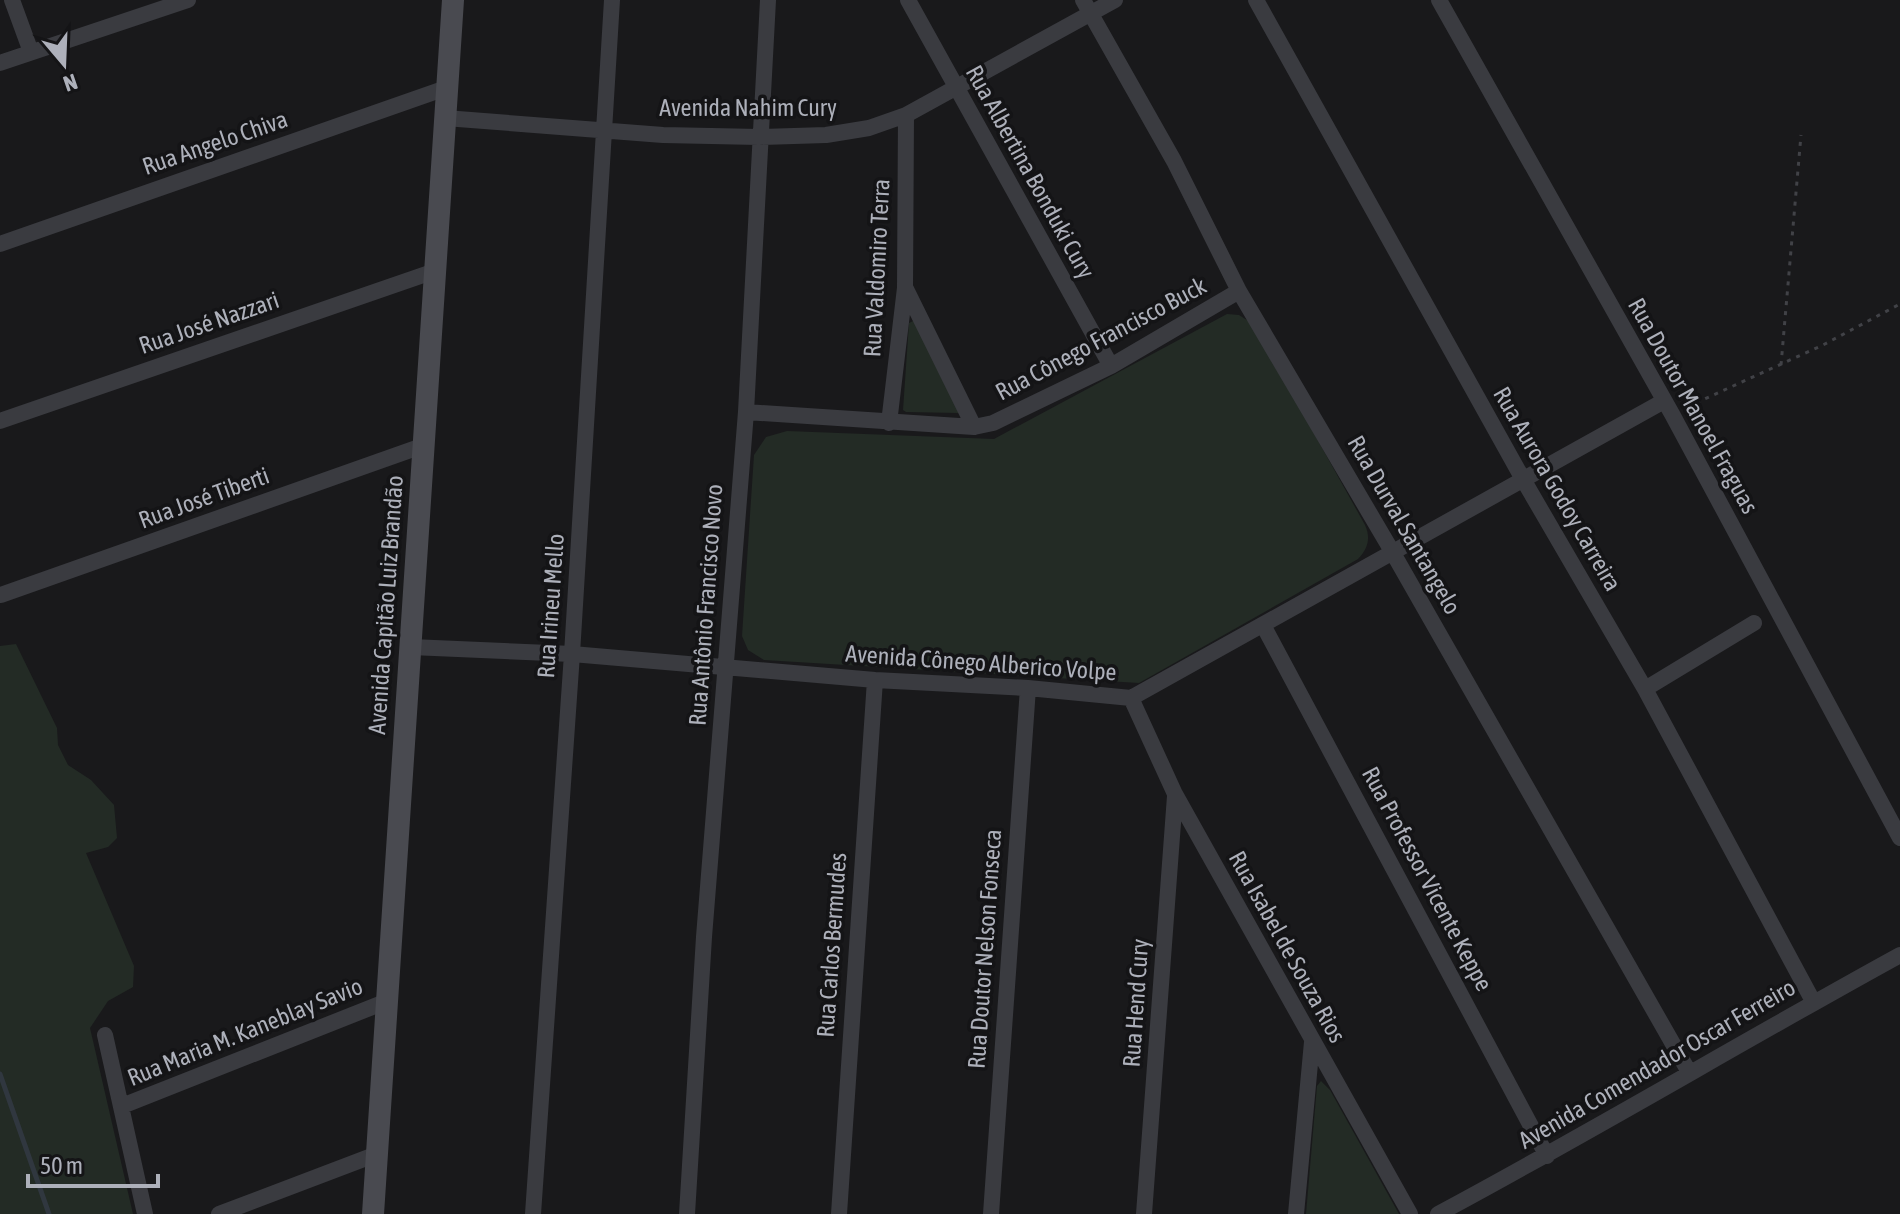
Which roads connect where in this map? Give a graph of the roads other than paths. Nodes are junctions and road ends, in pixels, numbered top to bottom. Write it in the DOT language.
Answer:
graph roads {
  1 [pos="12,0"];
  2 [pos="188,0"];
  3 [pos="453,0"];
  4 [pos="612,0"];
  5 [pos="768,0"];
  6 [pos="908,0"];
  7 [pos="1115,0"];
  8 [pos="1256,0"];
  9 [pos="1439,0"];
  10 [pos="1087,6"];
  11 [pos="31,52"];
  12 [pos="0,63"];
  13 [pos="955,86"];
  14 [pos="446,88"];
  15 [pos="906,115"];
  16 [pos="445,118"];
  17 [pos="605,129"];
  18 [pos="759,137"];
  19 [pos="0,244"];
  20 [pos="435,271"];
  21 [pos="905,288"];
  22 [pos="1239,291"];
  23 [pos="1111,366"];
  24 [pos="1668,408"];
  25 [pos="746,412"];
  26 [pos="0,421"];
  27 [pos="889,423"];
  28 [pos="974,427"];
  29 [pos="422,446"];
  30 [pos="1524,481"];
  31 [pos="1393,553"];
  32 [pos="1,595"];
  33 [pos="1754,623"];
  34 [pos="1263,625"];
  35 [pos="411,647"];
  36 [pos="572,654"];
  37 [pos="726,668"];
  38 [pos="875,680"];
  39 [pos="1028,688"];
  40 [pos="1645,689"];
  41 [pos="1131,698"];
  42 [pos="1175,794"];
  43 [pos="1900,838"];
  44 [pos="1900,955"];
  45 [pos="385,1002"];
  46 [pos="1814,1003"];
  47 [pos="105,1035"];
  48 [pos="1312,1042"];
  49 [pos="1689,1072"];
  50 [pos="122,1106"];
  51 [pos="377,1154"];
  52 [pos="1547,1156"];
  53 [pos="145,1214"];
  54 [pos="219,1214"];
  55 [pos="373,1214"];
  56 [pos="533,1214"];
  57 [pos="687,1214"];
  58 [pos="839,1214"];
  59 [pos="991,1214"];
  60 [pos="1144,1214"];
  61 [pos="1296,1214"];
  62 [pos="1410,1214"];
  63 [pos="1438,1214"];
  1 -- 11 [label="street"];
  2 -- 11 [label="street"];
  3 -- 14 [label="main road, Avenida Capitão Luiz Brandão"];
  4 -- 17 [label="street, Rua Irineu Mello"];
  5 -- 18 [label="street, Rua Antônio Francisco Novo"];
  6 -- 13 [label="street, Rua Albertina Bonduki Cury"];
  7 -- 10 [label="street, Avenida Nahim Cury"];
  8 -- 30 [label="street, Rua Aurora Godoy Carreira"];
  9 -- 24 [label="street, Rua Doutor Manoel Fraguas"];
  10 -- 13 [label="street, Avenida Nahim Cury"];
  10 -- 22 [label="street, Rua Durval Santangelo"];
  11 -- 12 [label="street"];
  13 -- 15 [label="street, Avenida Nahim Cury"];
  13 -- 23 [label="street, Rua Albertina Bonduki Cury"];
  14 -- 16 [label="main road, Avenida Capitão Luiz Brandão"];
  14 -- 19 [label="street, Rua Angelo Chiva"];
  15 -- 18 [label="street, Avenida Nahim Cury"];
  15 -- 21 [label="street, Rua Valdomiro Terra"];
  16 -- 17 [label="street, Avenida Nahim Cury"];
  16 -- 20 [label="main road, Avenida Capitão Luiz Brandão"];
  17 -- 18 [label="street, Avenida Nahim Cury"];
  17 -- 36 [label="street, Rua Irineu Mello"];
  18 -- 25 [label="street, Rua Antônio Francisco Novo"];
  20 -- 26 [label="street, Rua José Nazzari"];
  20 -- 29 [label="main road, Avenida Capitão Luiz Brandão"];
  21 -- 27 [label="street, Rua Valdomiro Terra"];
  21 -- 28 [label="street"];
  22 -- 23 [label="street, Rua Cônego Francisco Buck"];
  22 -- 31 [label="street, Rua Durval Santangelo"];
  23 -- 28 [label="street, Rua Cônego Francisco Buck"];
  24 -- 30 [label="street, Avenida Cônego Alberico Volpe"];
  24 -- 43 [label="street, Rua Doutor Manoel Fraguas"];
  25 -- 27 [label="street, Rua Cônego Francisco Buck"];
  25 -- 37 [label="street, Rua Antônio Francisco Novo"];
  27 -- 28 [label="street, Rua Cônego Francisco Buck"];
  29 -- 32 [label="street, Rua José Tiberti"];
  29 -- 35 [label="main road, Avenida Capitão Luiz Brandão"];
  30 -- 31 [label="street, Avenida Cônego Alberico Volpe"];
  30 -- 40 [label="street, Rua Aurora Godoy Carreira"];
  31 -- 34 [label="street, Avenida Cônego Alberico Volpe"];
  31 -- 49 [label="street, Rua Durval Santangelo"];
  33 -- 40 [label="street"];
  34 -- 41 [label="street, Avenida Cônego Alberico Volpe"];
  34 -- 52 [label="street, Rua Professor Vicente Keppe"];
  35 -- 36 [label="street, Avenida Cônego Alberico Volpe"];
  35 -- 45 [label="main road, Avenida Capitão Luiz Brandão"];
  36 -- 37 [label="street, Avenida Cônego Alberico Volpe"];
  36 -- 56 [label="street, Rua Irineu Mello"];
  37 -- 38 [label="street, Avenida Cônego Alberico Volpe"];
  37 -- 57 [label="street, Rua Antônio Francisco Novo"];
  38 -- 39 [label="street, Avenida Cônego Alberico Volpe"];
  38 -- 58 [label="street, Rua Carlos Bermudes"];
  39 -- 41 [label="street, Avenida Cônego Alberico Volpe"];
  39 -- 59 [label="street, Rua Doutor Nelson Fonseca"];
  40 -- 46 [label="street, Rua Aurora Godoy Carreira"];
  41 -- 42 [label="street, Rua Isabel de Souza Rios"];
  42 -- 48 [label="street, Rua Isabel de Souza Rios"];
  42 -- 60 [label="street, Rua Hend Cury"];
  44 -- 46 [label="street, Avenida Comendador Oscar Ferreiro"];
  45 -- 50 [label="street, Rua Maria M. Kaneblay Savio"];
  45 -- 51 [label="main road, Avenida Capitão Luiz Brandão"];
  46 -- 49 [label="street, Avenida Comendador Oscar Ferreiro"];
  47 -- 50 [label="street"];
  48 -- 61 [label="street"];
  48 -- 62 [label="street, Rua Isabel de Souza Rios"];
  49 -- 52 [label="street, Avenida Comendador Oscar Ferreiro"];
  50 -- 53 [label="street"];
  51 -- 54 [label="street"];
  51 -- 55 [label="main road, Avenida Capitão Luiz Brandão"];
  52 -- 63 [label="street, Avenida Comendador Oscar Ferreiro"];
}
